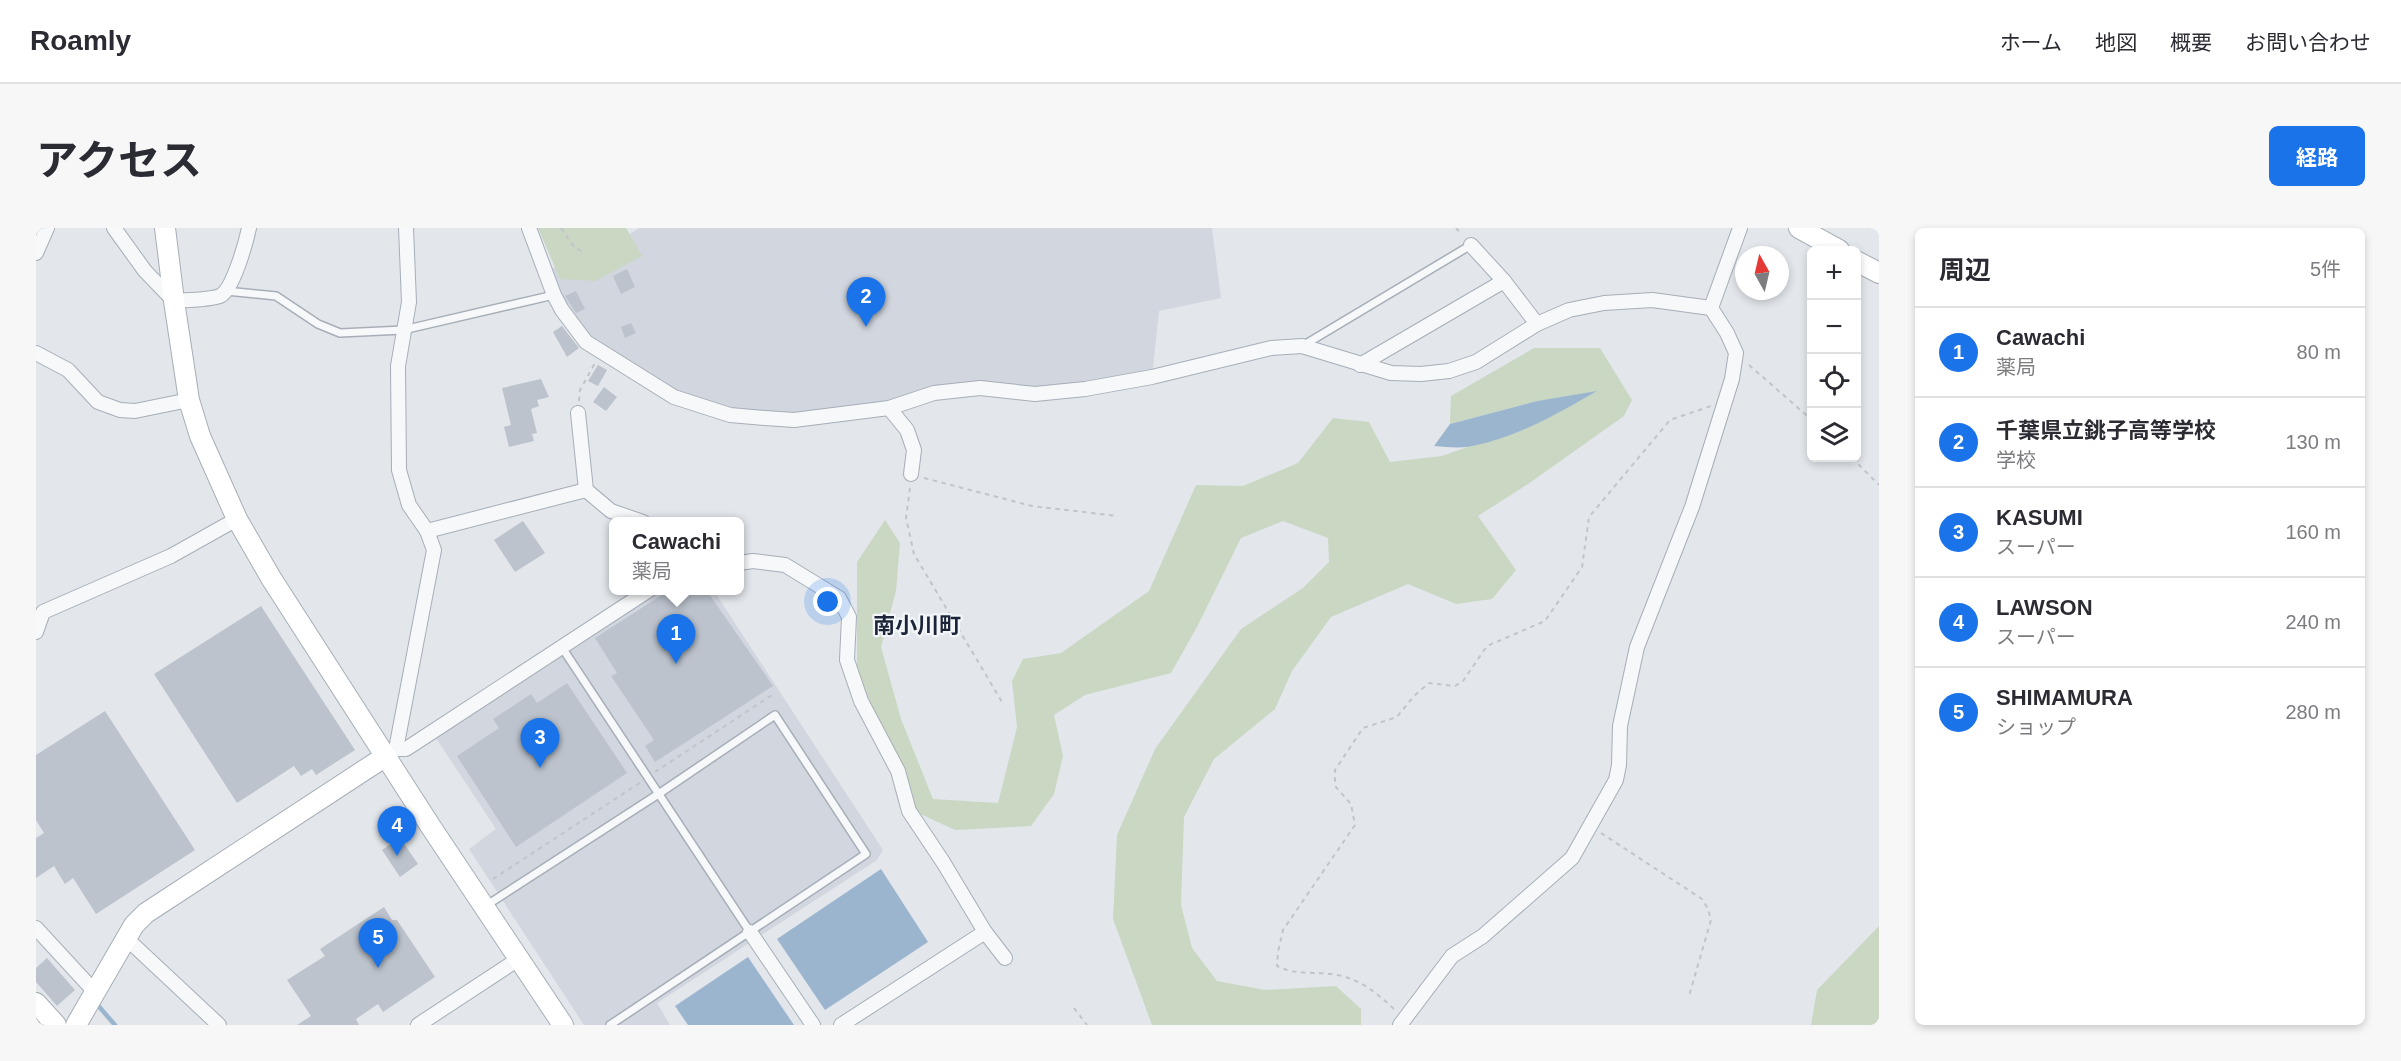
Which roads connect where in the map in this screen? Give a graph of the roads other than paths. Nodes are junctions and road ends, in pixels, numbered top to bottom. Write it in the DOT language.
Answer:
graph roads {
  1 [pos="47,228"];
  2 [pos="114,228"];
  3 [pos="165,228"];
  4 [pos="249,228"];
  5 [pos="406,228"];
  6 [pos="529,228"];
  7 [pos="1740,228"];
  8 [pos="1799,228"];
  9 [pos="1470,245"];
  10 [pos="1832,246"];
  11 [pos="36,254"];
  12 [pos="1861,263"];
  13 [pos="1879,273"];
  14 [pos="1504,281"];
  15 [pos="226,291"];
  16 [pos="554,295"];
  17 [pos="174,302"];
  18 [pos="1711,308"];
  19 [pos="1537,324"];
  20 [pos="403,330"];
  21 [pos="1302,346"];
  22 [pos="36,353"];
  23 [pos="1360,365"];
  24 [pos="189,400"];
  25 [pos="889,408"];
  26 [pos="578,413"];
  27 [pos="911,474"];
  28 [pos="586,490"];
  29 [pos="628,517"];
  30 [pos="237,519"];
  31 [pos="427,531"];
  32 [pos="744,562"];
  33 [pos="643,595"];
  34 [pos="36,632"];
  35 [pos="561,646"];
  36 [pos="391,753"];
  37 [pos="660,793"];
  38 [pos="485,906"];
  39 [pos="36,928"];
  40 [pos="750,932"];
  41 [pos="985,933"];
  42 [pos="126,939"];
  43 [pos="520,958"];
  44 [pos="1005,958"];
  45 [pos="95,992"];
  46 [pos="36,1003"];
  47 [pos="1402,1022"];
  48 [pos="56,1025"];
  49 [pos="76,1025"];
  50 [pos="219,1025"];
  51 [pos="418,1025"];
  52 [pos="563,1025"];
  53 [pos="610,1025"];
  54 [pos="813,1025"];
  55 [pos="842,1025"];
  1 -- 11 [label="street"];
  2 -- 17 [label="street"];
  3 -- 17 [label="street"];
  4 -- 15 [label="street"];
  5 -- 20 [label="street"];
  6 -- 16 [label="street"];
  7 -- 18 [label="street"];
  8 -- 10 [label="street"];
  9 -- 14 [label="street"];
  9 -- 21 [label="lane"];
  12 -- 13 [label="street"];
  14 -- 19 [label="street"];
  14 -- 23 [label="street"];
  15 -- 17 [label="street"];
  15 -- 20 [label="lane"];
  16 -- 20 [label="lane"];
  16 -- 25 [label="street"];
  17 -- 24 [label="street"];
  18 -- 19 [label="street"];
  18 -- 47 [label="street"];
  19 -- 23 [label="street"];
  20 -- 31 [label="street"];
  21 -- 23 [label="street"];
  21 -- 25 [label="street"];
  22 -- 24 [label="street"];
  24 -- 30 [label="street"];
  25 -- 27 [label="street"];
  26 -- 28 [label="street"];
  28 -- 29 [label="street"];
  28 -- 31 [label="street"];
  30 -- 34 [label="street"];
  30 -- 36 [label="street"];
  31 -- 36 [label="street"];
  32 -- 41 [label="street"];
  33 -- 35 [label="street"];
  35 -- 36 [label="street"];
  35 -- 37 [label="lane"];
  36 -- 38 [label="street"];
  36 -- 42 [label="street"];
  37 -- 38 [label="lane"];
  37 -- 40 [label="lane"];
  37 -- 40 [label="lane"];
  38 -- 43 [label="street"];
  39 -- 45 [label="street"];
  40 -- 53 [label="lane"];
  40 -- 54 [label="street"];
  41 -- 44 [label="street"];
  41 -- 55 [label="street"];
  42 -- 45 [label="street"];
  42 -- 50 [label="street"];
  43 -- 51 [label="street"];
  43 -- 52 [label="street"];
  45 -- 49 [label="street"];
  46 -- 48 [label="street"];
}
